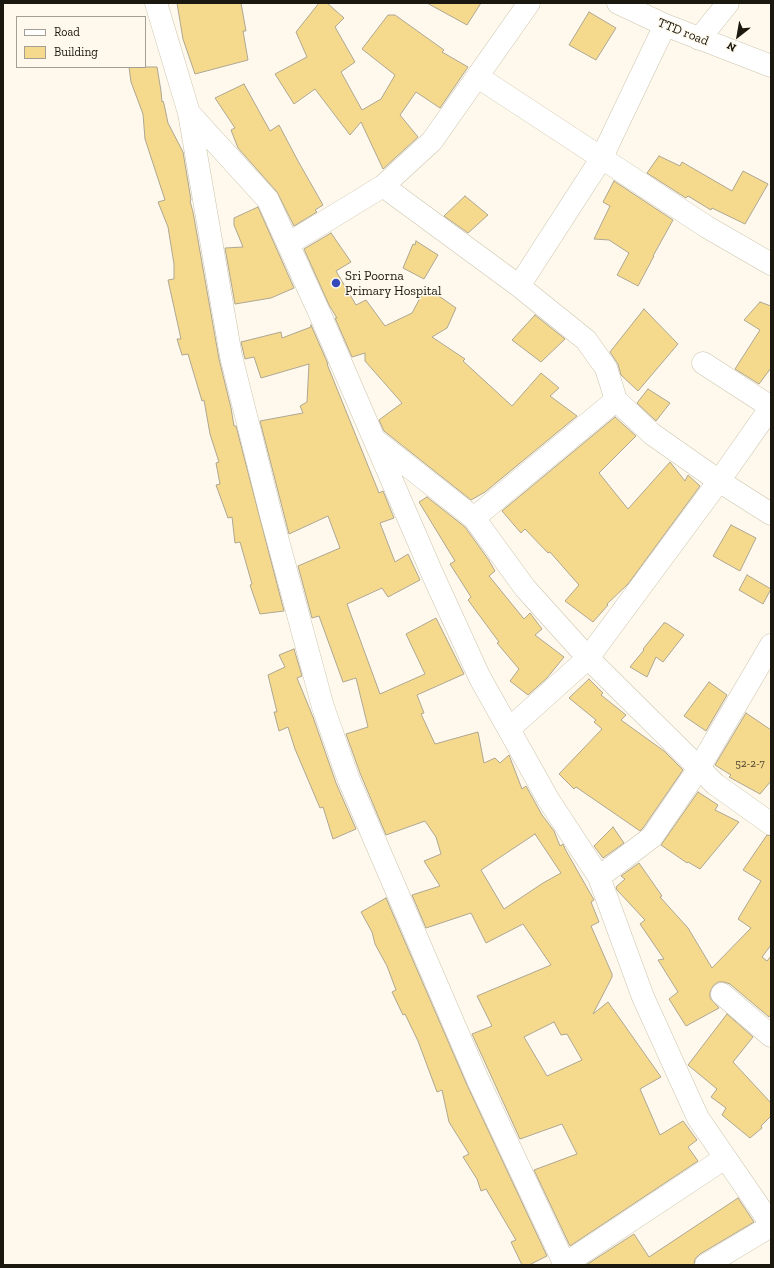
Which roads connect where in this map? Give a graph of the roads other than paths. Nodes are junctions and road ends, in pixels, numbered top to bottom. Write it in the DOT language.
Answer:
graph roads {
  1 [pos="156,3"];
  2 [pos="529,3"];
  3 [pos="618,3"];
  4 [pos="728,3"];
  5 [pos="665,25"];
  6 [pos="699,39"];
  7 [pos="771,66"];
  8 [pos="478,77"];
  9 [pos="189,113"];
  10 [pos="602,159"];
  11 [pos="383,186"];
  12 [pos="288,244"];
  13 [pos="771,264"];
  14 [pos="519,286"];
  15 [pos="702,363"];
  16 [pos="616,400"];
  17 [pos="771,407"];
  18 [pos="374,438"];
  19 [pos="719,481"];
  20 [pos="771,514"];
  21 [pos="474,518"];
  22 [pos="771,645"];
  23 [pos="588,658"];
  24 [pos="509,729"];
  25 [pos="699,768"];
  26 [pos="771,824"];
  27 [pos="599,877"];
  28 [pos="722,994"];
  29 [pos="771,1036"];
  30 [pos="725,1158"];
  31 [pos="771,1225"];
  32 [pos="565,1265"];
  33 [pos="706,1265"];
  1 -- 9 [label="street"];
  2 -- 8 [label="street"];
  3 -- 5 [label="street, TTD road"];
  4 -- 6 [label="street"];
  5 -- 6 [label="street, TTD road"];
  5 -- 10 [label="street"];
  6 -- 7 [label="street, TTD road"];
  8 -- 10 [label="street"];
  8 -- 11 [label="street"];
  9 -- 12 [label="street"];
  9 -- 32 [label="street"];
  10 -- 13 [label="street"];
  10 -- 14 [label="street"];
  11 -- 12 [label="street"];
  11 -- 14 [label="street"];
  12 -- 18 [label="street"];
  14 -- 16 [label="street"];
  15 -- 17 [label="street"];
  16 -- 19 [label="street"];
  16 -- 21 [label="street"];
  17 -- 19 [label="street"];
  18 -- 21 [label="street"];
  18 -- 24 [label="street"];
  19 -- 20 [label="street"];
  19 -- 23 [label="street"];
  21 -- 23 [label="street"];
  22 -- 25 [label="street"];
  23 -- 24 [label="street"];
  23 -- 25 [label="street"];
  24 -- 27 [label="street"];
  25 -- 26 [label="street"];
  25 -- 27 [label="street"];
  27 -- 30 [label="street"];
  28 -- 29 [label="street"];
  30 -- 31 [label="street"];
  30 -- 32 [label="street"];
  31 -- 33 [label="street"];
}
